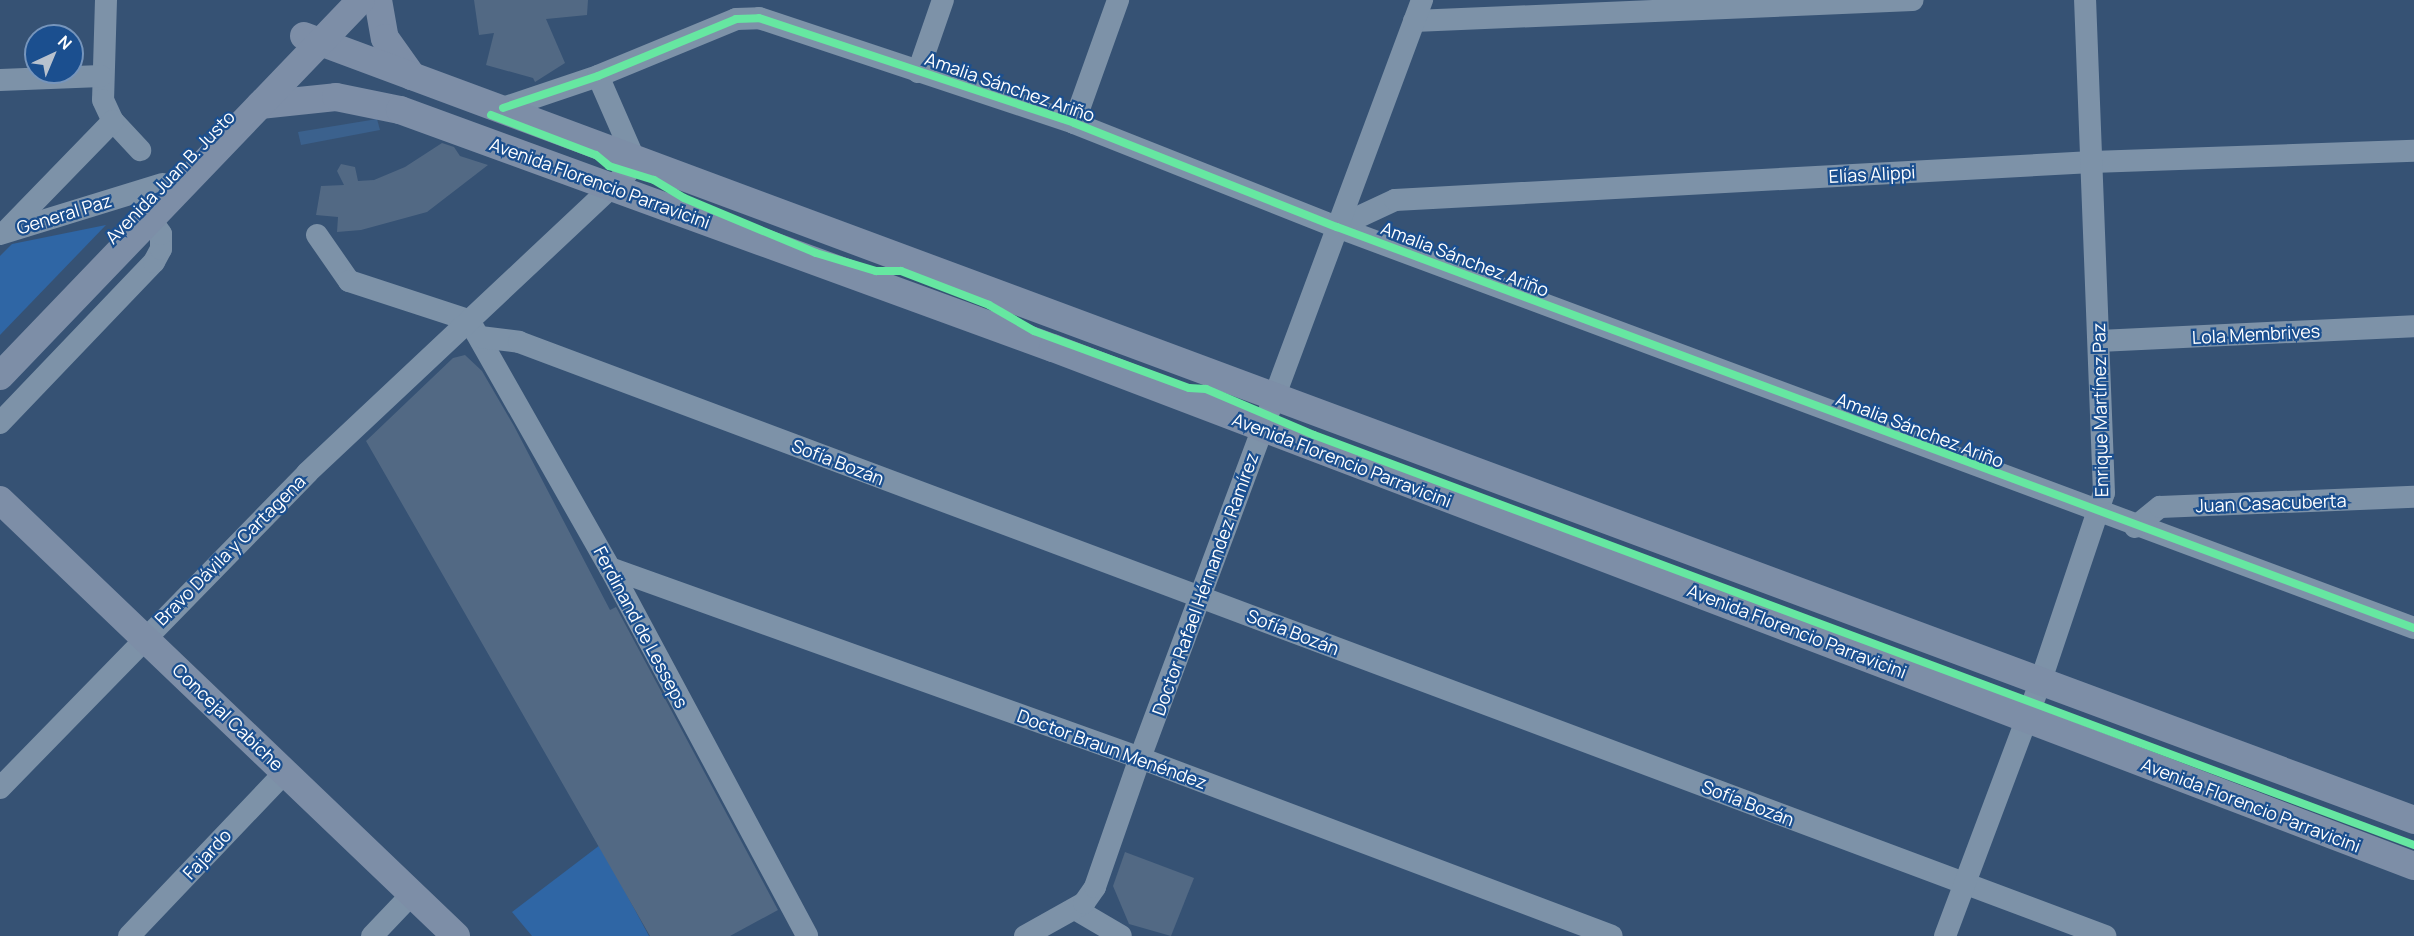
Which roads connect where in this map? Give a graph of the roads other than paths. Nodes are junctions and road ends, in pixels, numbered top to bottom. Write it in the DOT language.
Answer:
graph roads {
  1 [pos="106,0"];
  2 [pos="339,0"];
  3 [pos="361,0"];
  4 [pos="378,0"];
  5 [pos="943,0"];
  6 [pos="1118,0"];
  7 [pos="1422,0"];
  8 [pos="1913,0"];
  9 [pos="2085,0"];
  10 [pos="1414,21"];
  11 [pos="312,39"];
  12 [pos="918,72"];
  13 [pos="101,76"];
  14 [pos="412,76"];
  15 [pos="598,76"];
  16 [pos="0,80"];
  17 [pos="260,105"];
  18 [pos="503,108"];
  19 [pos="113,121"];
  20 [pos="1074,123"];
  21 [pos="140,150"];
  22 [pos="2414,151"];
  23 [pos="633,156"];
  24 [pos="2092,162"];
  25 [pos="163,184"];
  26 [pos="613,188"];
  27 [pos="151,219"];
  28 [pos="1338,227"];
  29 [pos="2,235"];
  30 [pos="317,235"];
  31 [pos="2414,326"];
  32 [pos="474,329"];
  33 [pos="2099,341"];
  34 [pos="0,354"];
  35 [pos="0,376"];
  36 [pos="1276,397"];
  37 [pos="0,423"];
  38 [pos="1261,430"];
  39 [pos="2414,497"];
  40 [pos="0,500"];
  41 [pos="2100,513"];
  42 [pos="2135,527"];
  43 [pos="610,568"];
  44 [pos="1200,598"];
  45 [pos="2414,628"];
  46 [pos="145,637"];
  47 [pos="2042,680"];
  48 [pos="2026,720"];
  49 [pos="1140,758"];
  50 [pos="285,772"];
  51 [pos="0,788"];
  52 [pos="2414,820"];
  53 [pos="2414,866"];
  54 [pos="1965,884"];
  55 [pos="412,894"];
  56 [pos="1075,909"];
  57 [pos="129,936"];
  58 [pos="372,936"];
  59 [pos="456,936"];
  60 [pos="807,936"];
  61 [pos="1025,936"];
  62 [pos="1121,936"];
  63 [pos="1612,936"];
  64 [pos="1945,936"];
  65 [pos="2105,936"];
  1 -- 13 [label="street"];
  2 -- 11 [label="main road, Avenida Juan B. Justo"];
  3 -- 11 [label="main road, Avenida Juan B. Justo"];
  4 -- 14 [label="main road"];
  5 -- 12 [label="street"];
  6 -- 20 [label="street"];
  7 -- 10 [label="street, Doctor Rafael Hérnandez Ramírez"];
  8 -- 10 [label="street"];
  9 -- 24 [label="street, Enrique Martínez Paz"];
  10 -- 28 [label="street, Doctor Rafael Hérnandez Ramírez"];
  11 -- 14 [label="main road, Avenida Florencio Parravicini"];
  11 -- 17 [label="main road, Avenida Juan B. Justo"];
  11 -- 25 [label="main road, Avenida Juan B. Justo"];
  12 -- 15 [label="street, Amalia Sánchez Ariño"];
  12 -- 20 [label="street, Amalia Sánchez Ariño"];
  13 -- 16 [label="street"];
  13 -- 19 [label="street"];
  14 -- 18 [label="main road, Avenida Florencio Parravicini"];
  15 -- 18 [label="street, Amalia Sánchez Ariño"];
  15 -- 23 [label="street"];
  17 -- 26 [label="main road, Avenida Florencio Parravicini"];
  17 -- 27 [label="main road, Avenida Juan B. Justo"];
  18 -- 23 [label="main road, Avenida Florencio Parravicini"];
  19 -- 21 [label="street"];
  19 -- 29 [label="street"];
  20 -- 28 [label="street, Amalia Sánchez Ariño"];
  22 -- 24 [label="street, Elías Alippi"];
  23 -- 26 [label="street, Bravo Dávila y Cartagena"];
  23 -- 36 [label="main road, Avenida Florencio Parravicini"];
  24 -- 28 [label="street, Elías Alippi"];
  24 -- 33 [label="street, Enrique Martínez Paz"];
  25 -- 29 [label="street, General Paz"];
  25 -- 34 [label="main road, Avenida Juan B. Justo"];
  26 -- 32 [label="street, Bravo Dávila y Cartagena"];
  26 -- 38 [label="main road, Avenida Florencio Parravicini"];
  27 -- 35 [label="main road, Avenida Juan B. Justo"];
  27 -- 37 [label="street, Avenida Juan B. Justo"];
  28 -- 36 [label="street, Doctor Rafael Hérnandez Ramírez"];
  28 -- 41 [label="street, Amalia Sánchez Ariño"];
  30 -- 32 [label="street, Sofía Bozán"];
  31 -- 33 [label="street, Lola Membrives"];
  32 -- 43 [label="street, Ferdinand de Lesseps"];
  32 -- 44 [label="street, Sofía Bozán"];
  32 -- 46 [label="street, Bravo Dávila y Cartagena"];
  33 -- 41 [label="street, Enrique Martínez Paz"];
  36 -- 38 [label="street, Doctor Rafael Hérnandez Ramírez"];
  36 -- 47 [label="main road, Avenida Florencio Parravicini"];
  38 -- 44 [label="street, Doctor Rafael Hérnandez Ramírez"];
  38 -- 48 [label="main road, Avenida Florencio Parravicini"];
  39 -- 42 [label="street, Juan Casacuberta"];
  40 -- 46 [label="main road, Concejal Cabiche"];
  41 -- 42 [label="street, Amalia Sánchez Ariño"];
  41 -- 47 [label="street, Enrique Martínez Paz"];
  42 -- 45 [label="street, Amalia Sánchez Ariño"];
  43 -- 49 [label="street, Doctor Braun Menéndez"];
  43 -- 60 [label="street, Ferdinand de Lesseps"];
  44 -- 49 [label="street, Doctor Rafael Hérnandez Ramírez"];
  44 -- 54 [label="street, Sofía Bozán"];
  46 -- 50 [label="main road, Concejal Cabiche"];
  46 -- 51 [label="street, Bravo Dávila y Cartagena"];
  47 -- 48 [label="street, Enrique Martínez Paz"];
  47 -- 52 [label="main road, Avenida Florencio Parravicini"];
  48 -- 53 [label="main road, Avenida Florencio Parravicini"];
  48 -- 54 [label="street, Enrique Martínez Paz"];
  49 -- 56 [label="street, Doctor Rafael Hérnandez Ramírez"];
  49 -- 63 [label="street, Doctor Braun Menéndez"];
  50 -- 55 [label="main road, Concejal Cabiche"];
  50 -- 57 [label="street, Fajardo"];
  54 -- 64 [label="street, Enrique Martínez Paz"];
  54 -- 65 [label="street, Sofía Bozán"];
  55 -- 58 [label="street"];
  55 -- 59 [label="main road, Concejal Cabiche"];
  56 -- 61 [label="street, Doctor Rafael Hérnandez Ramírez"];
  56 -- 62 [label="street"];
}
